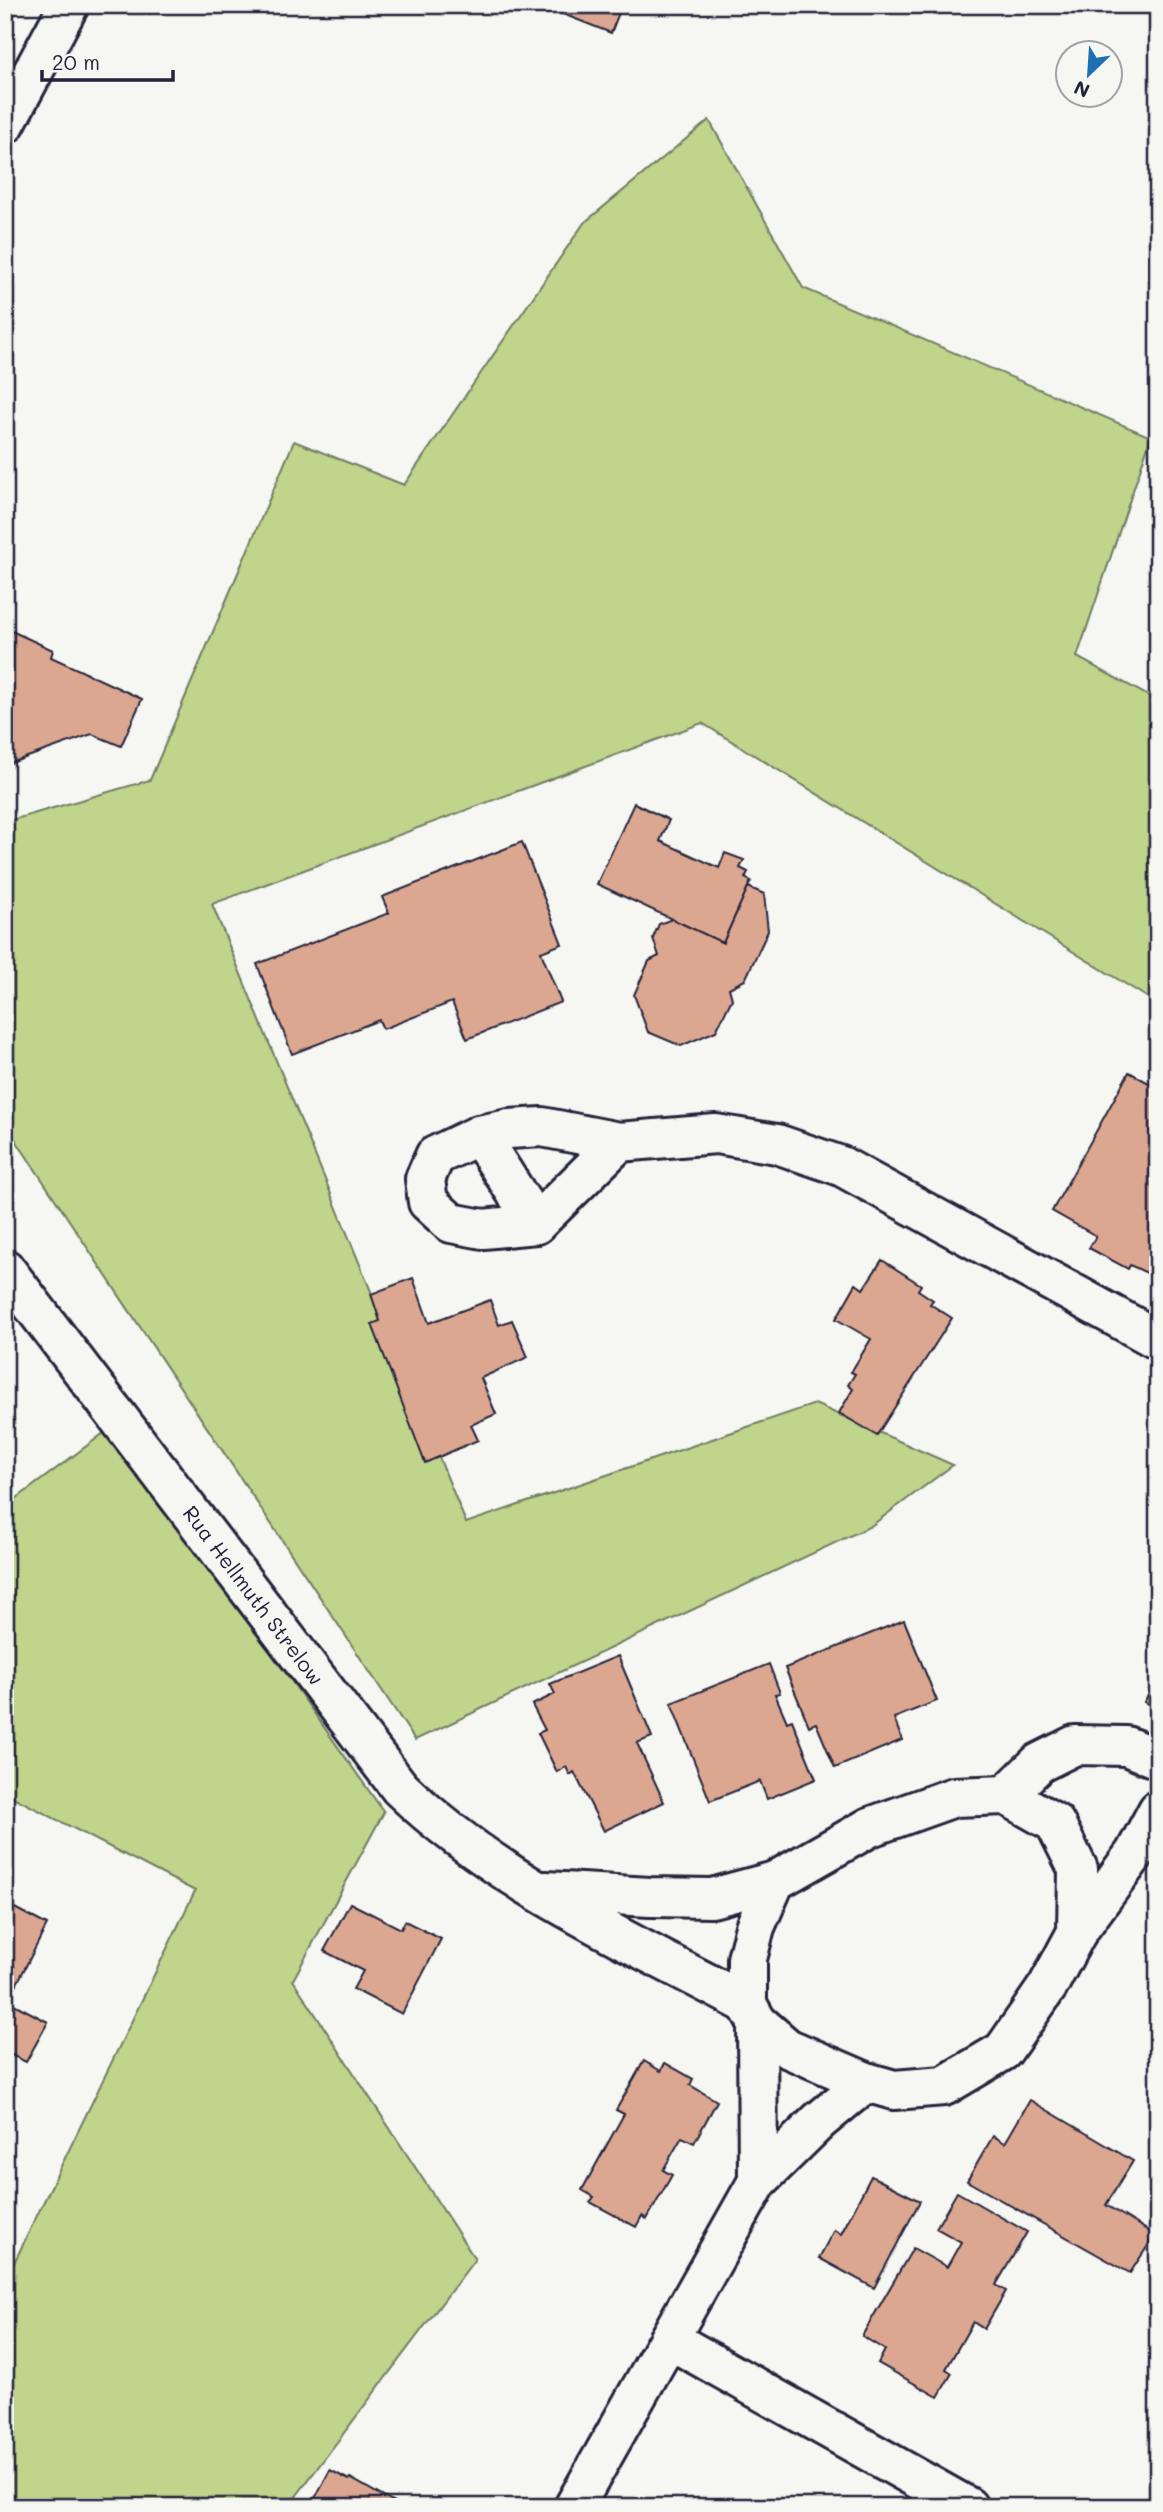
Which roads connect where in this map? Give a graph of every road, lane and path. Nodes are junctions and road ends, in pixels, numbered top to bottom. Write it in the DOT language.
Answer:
graph roads {
  1 [pos="69,5"];
  2 [pos="5,124"];
  3 [pos="479,1135"];
  4 [pos="619,1142"];
  5 [pos="536,1224"];
  6 [pos="5,1269"];
  7 [pos="1158,1340"];
  8 [pos="1158,1759"];
  9 [pos="1006,1795"];
  10 [pos="1158,1810"];
  11 [pos="775,1881"];
  12 [pos="534,1890"];
  13 [pos="1077,1931"];
  14 [pos="752,2013"];
  15 [pos="866,2082"];
  16 [pos="758,2181"];
  17 [pos="669,2339"];
  18 [pos="574,2507"];
  19 [pos="968,2507"];
  1 -- 2 [label="street"];
  3 -- 4 [label="street"];
  3 -- 5 [label="street"];
  3 -- 5 [label="street"];
  4 -- 5 [label="street"];
  4 -- 7 [label="street"];
  6 -- 12 [label="street, Rua Hellmuth Strelow"];
  8 -- 9 [label="street"];
  9 -- 11 [label="street"];
  9 -- 13 [label="street"];
  10 -- 13 [label="street, Rua Hellmuth Strelow"];
  11 -- 12 [label="street"];
  11 -- 14 [label="street"];
  12 -- 14 [label="street, Rua Hellmuth Strelow"];
  13 -- 15 [label="street, Rua Hellmuth Strelow"];
  14 -- 15 [label="street, Rua Hellmuth Strelow"];
  14 -- 16 [label="street"];
  15 -- 16 [label="street"];
  16 -- 17 [label="street"];
  17 -- 18 [label="street"];
  17 -- 19 [label="street"];
}
